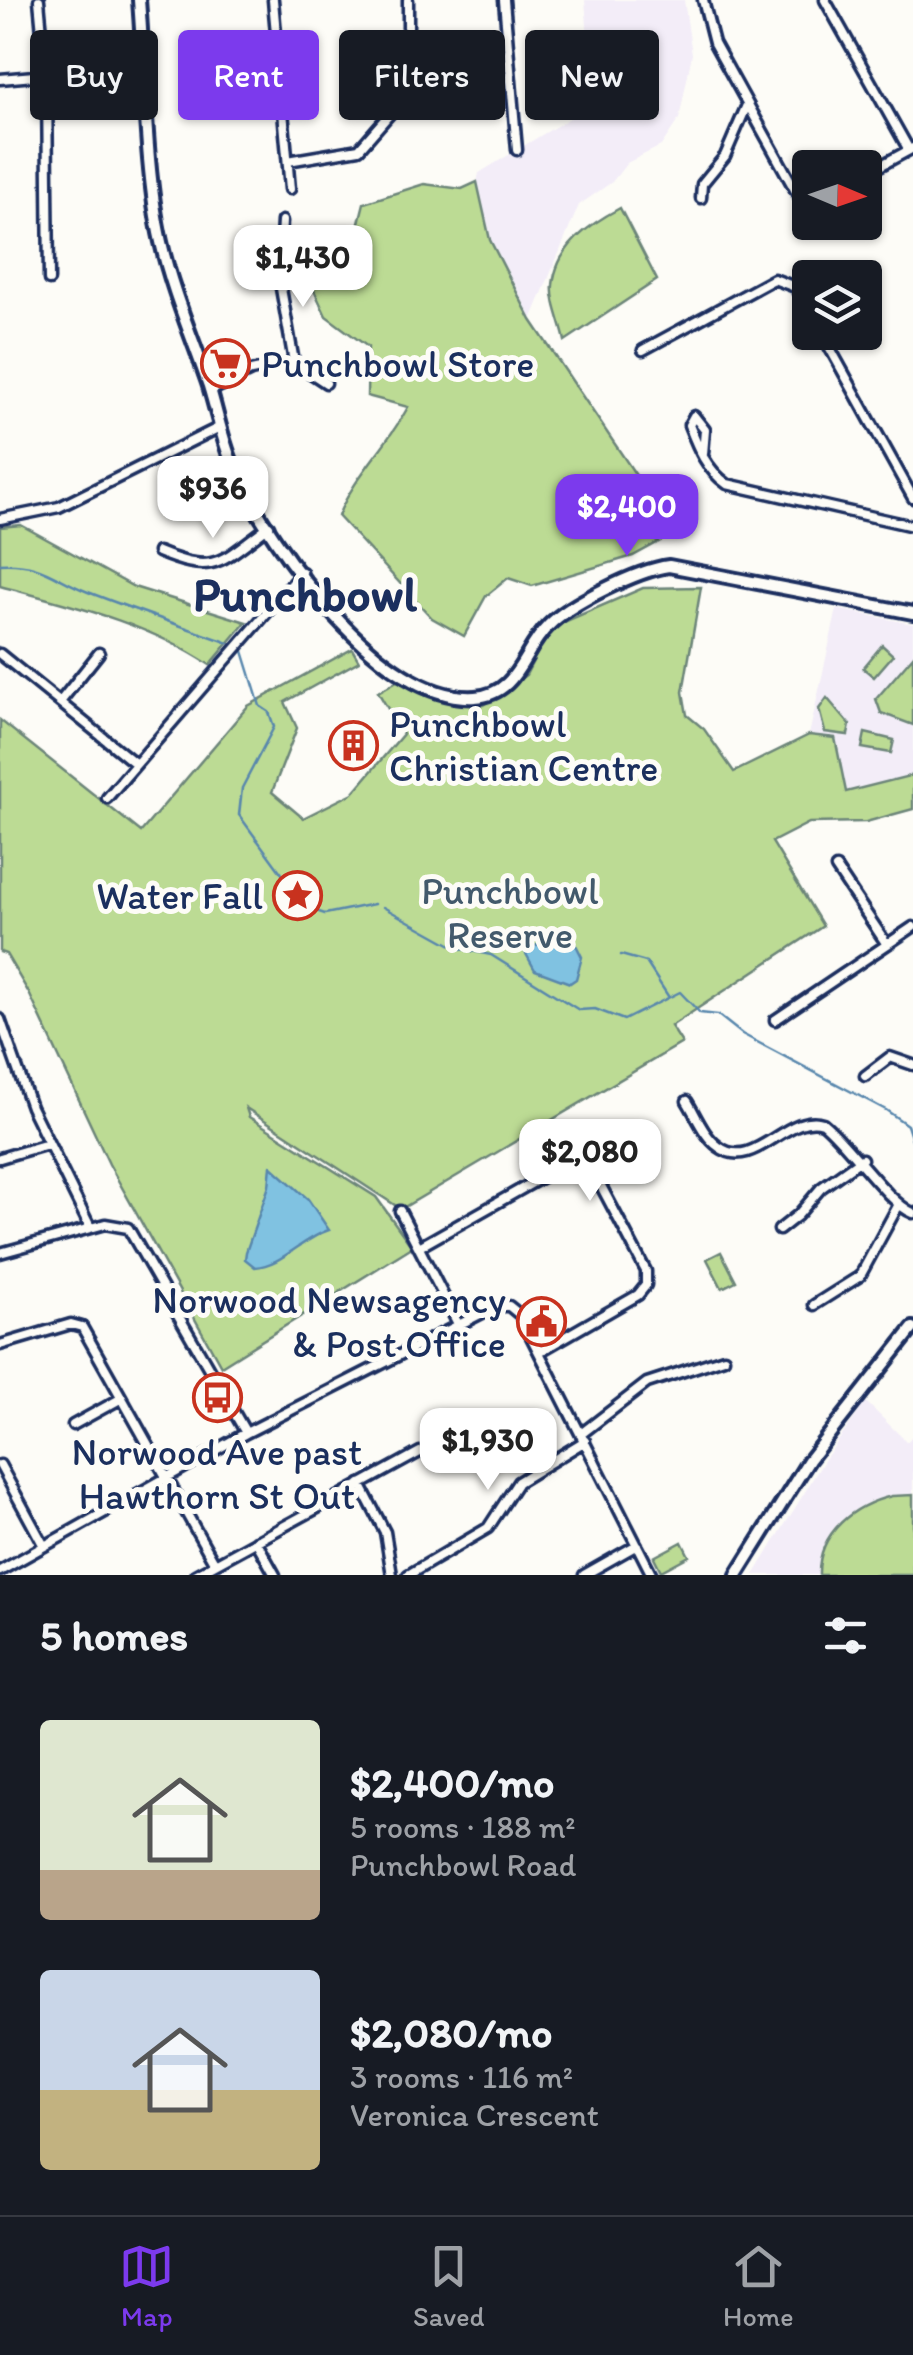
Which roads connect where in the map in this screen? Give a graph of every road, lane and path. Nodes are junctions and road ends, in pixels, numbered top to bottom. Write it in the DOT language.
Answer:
graph roads {
  1 [pos="39,0"];
  2 [pos="140,0"];
  3 [pos="272,0"];
  4 [pos="408,0"];
  5 [pos="504,0"];
  6 [pos="703,0"];
  7 [pos="825,0"];
  8 [pos="42,30"];
  9 [pos="30,77"];
  10 [pos="0,79"];
  11 [pos="747,104"];
  12 [pos="47,120"];
  13 [pos="911,149"];
  14 [pos="516,150"];
  15 [pos="288,160"];
  16 [pos="882,165"];
  17 [pos="792,184"];
  18 [pos="290,189"];
  19 [pos="701,198"];
  20 [pos="282,221"];
  21 [pos="49,280"];
  22 [pos="792,286"];
  23 [pos="643,350"];
  24 [pos="830,350"];
  25 [pos="294,362"];
  26 [pos="326,383"];
  27 [pos="210,390"];
  28 [pos="220,427"];
  29 [pos="703,454"];
  30 [pos="913,498"];
  31 [pos="0,519"];
  32 [pos="269,526"];
  33 [pos="913,526"];
  34 [pos="158,552"];
  35 [pos="302,572"];
  36 [pos="913,613"];
  37 [pos="0,654"];
  38 [pos="99,654"];
  39 [pos="60,702"];
  40 [pos="136,764"];
  41 [pos="108,798"];
  42 [pos="836,868"];
  43 [pos="913,927"];
  44 [pos="886,943"];
  45 [pos="0,1018"];
  46 [pos="774,1020"];
  47 [pos="13,1056"];
  48 [pos="0,1058"];
  49 [pos="913,1065"];
  50 [pos="865,1076"];
  51 [pos="686,1101"];
  52 [pos="48,1144"];
  53 [pos="0,1158"];
  54 [pos="862,1160"];
  55 [pos="898,1206"];
  56 [pos="400,1210"];
  57 [pos="913,1213"];
  58 [pos="90,1227"];
  59 [pos="778,1230"];
  60 [pos="419,1247"];
  61 [pos="0,1253"];
  62 [pos="814,1305"];
  63 [pos="458,1324"];
  64 [pos="913,1328"];
  65 [pos="0,1345"];
  66 [pos="539,1352"];
  67 [pos="724,1358"];
  68 [pos="122,1398"];
  69 [pos="73,1425"];
  70 [pos="246,1434"];
  71 [pos="583,1437"];
  72 [pos="420,1452"];
  73 [pos="0,1466"];
  74 [pos="167,1478"];
  75 [pos="360,1484"];
  76 [pos="256,1541"];
  77 [pos="637,1545"];
  78 [pos="44,1546"];
  79 [pos="215,1564"];
  80 [pos="0,1571"];
  81 [pos="196,1575"];
  82 [pos="275,1575"];
  83 [pos="392,1575"];
  84 [pos="408,1575"];
  85 [pos="584,1575"];
  86 [pos="652,1575"];
  87 [pos="737,1575"];
  1 -- 8 [label="street"];
  2 -- 27 [label="street"];
  3 -- 15 [label="street"];
  4 -- 15 [label="street"];
  5 -- 14 [label="street"];
  6 -- 11 [label="street"];
  7 -- 13 [label="street"];
  9 -- 10 [label="street"];
  11 -- 17 [label="street"];
  11 -- 19 [label="street"];
  12 -- 21 [label="street"];
  13 -- 16 [label="street"];
  15 -- 18 [label="street"];
  20 -- 25 [label="street"];
  22 -- 23 [label="street"];
  24 -- 30 [label="street"];
  25 -- 26 [label="street"];
  25 -- 27 [label="street"];
  27 -- 28 [label="street"];
  28 -- 31 [label="street"];
  28 -- 32 [label="street"];
  29 -- 33 [label="street"];
  32 -- 34 [label="street"];
  32 -- 35 [label="street"];
  35 -- 36 [label="street"];
  35 -- 40 [label="street"];
  37 -- 39 [label="street"];
  38 -- 39 [label="street"];
  39 -- 40 [label="street"];
  40 -- 41 [label="street"];
  42 -- 44 [label="street"];
  43 -- 44 [label="street"];
  44 -- 46 [label="street"];
  45 -- 47 [label="street"];
  47 -- 48 [label="street"];
  47 -- 52 [label="street"];
  49 -- 50 [label="street"];
  51 -- 54 [label="street"];
  52 -- 53 [label="street"];
  52 -- 58 [label="street"];
  54 -- 55 [label="street"];
  54 -- 59 [label="street"];
  55 -- 57 [label="street"];
  55 -- 62 [label="street"];
  56 -- 60 [label="street"];
  58 -- 61 [label="street"];
  58 -- 70 [label="street"];
  60 -- 63 [label="street"];
  60 -- 66 [label="street"];
  63 -- 66 [label="street"];
  63 -- 70 [label="street"];
  64 -- 87 [label="street"];
  65 -- 68 [label="street"];
  66 -- 71 [label="street"];
  67 -- 71 [label="street"];
  68 -- 69 [label="street"];
  68 -- 74 [label="street"];
  70 -- 74 [label="street"];
  71 -- 77 [label="street"];
  71 -- 84 [label="street"];
  72 -- 75 [label="street"];
  73 -- 78 [label="street"];
  74 -- 78 [label="street"];
  74 -- 79 [label="street"];
  75 -- 76 [label="street"];
  75 -- 83 [label="street"];
  76 -- 79 [label="street"];
  76 -- 82 [label="street"];
  77 -- 85 [label="street"];
  77 -- 86 [label="street"];
  78 -- 80 [label="street"];
  79 -- 81 [label="street"];
}
